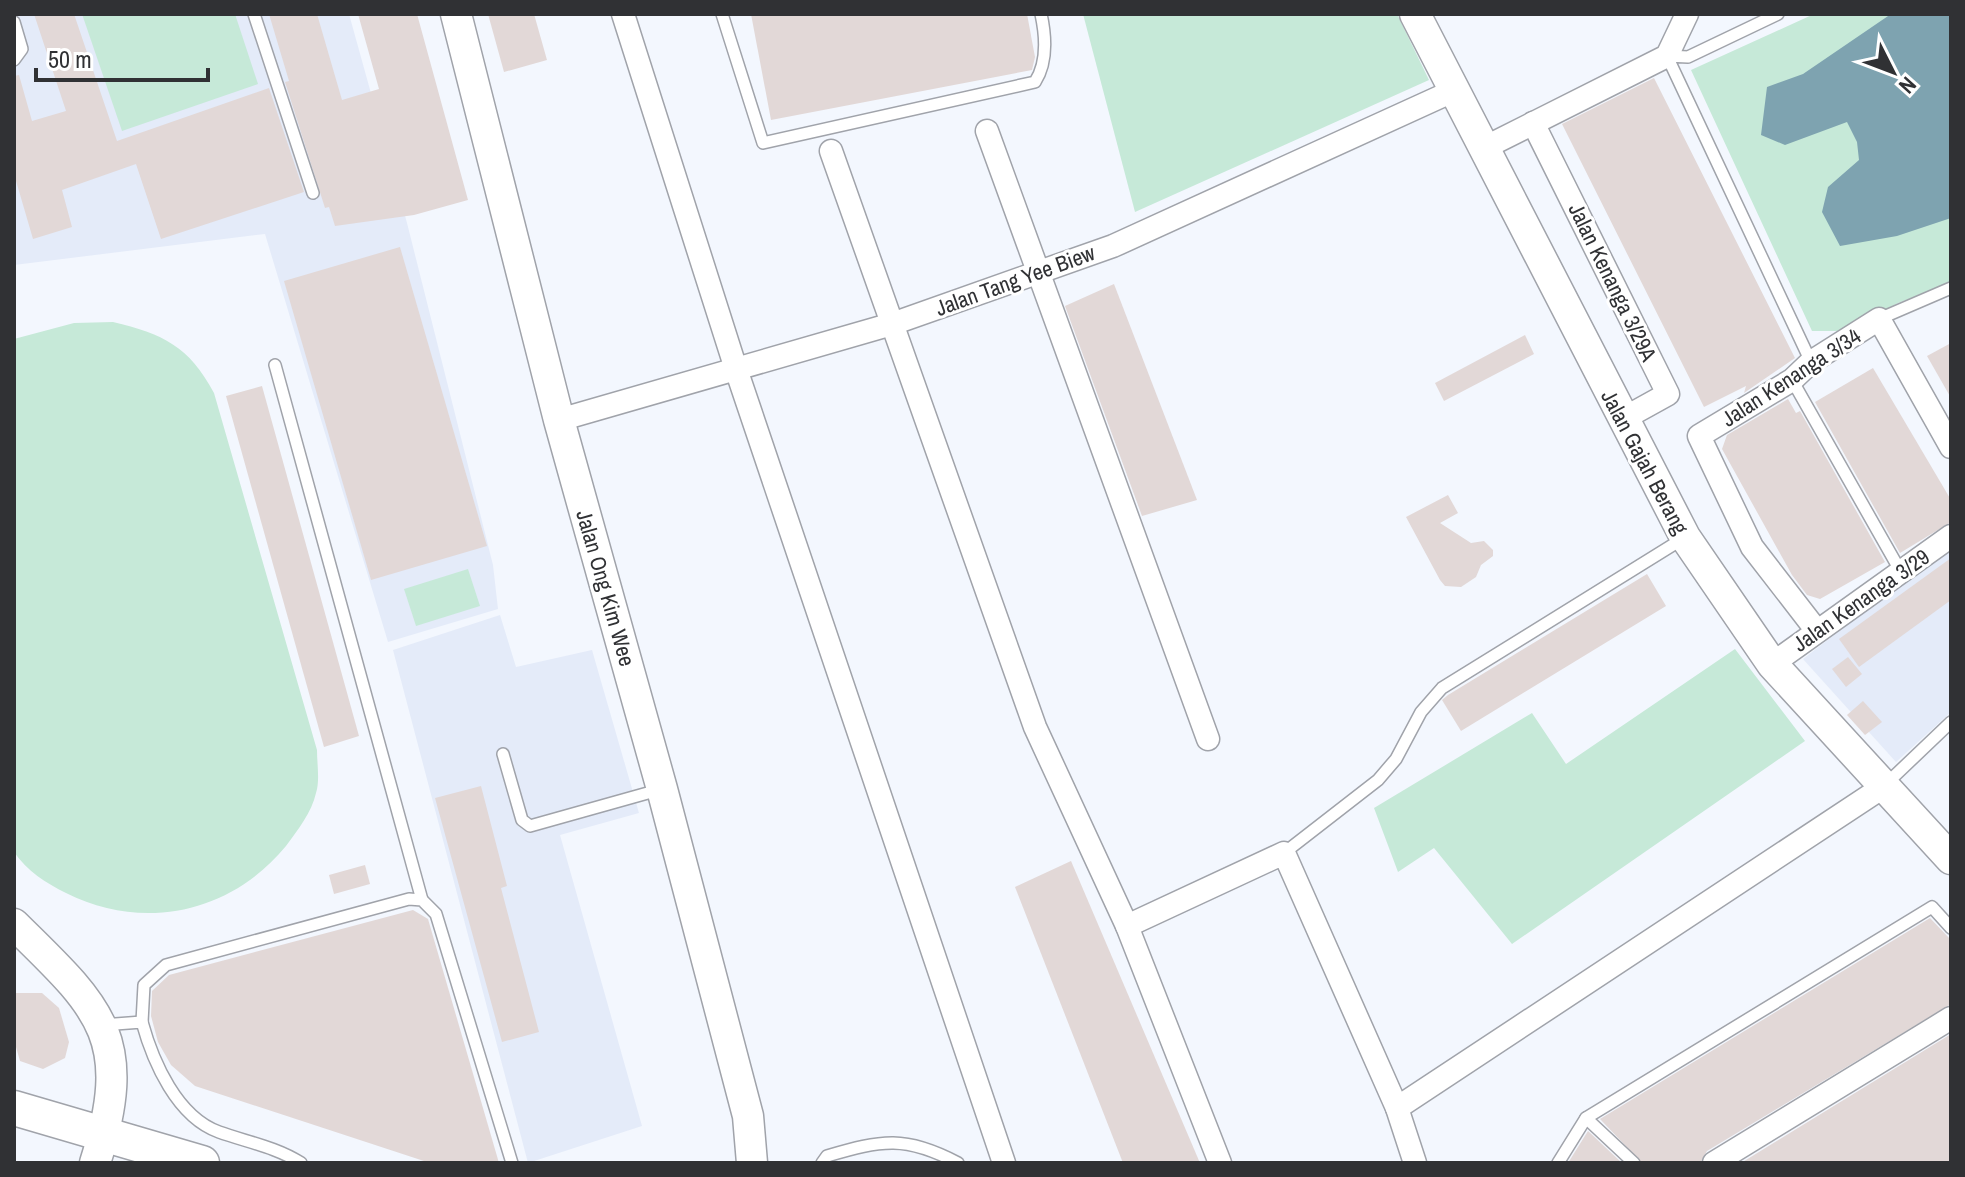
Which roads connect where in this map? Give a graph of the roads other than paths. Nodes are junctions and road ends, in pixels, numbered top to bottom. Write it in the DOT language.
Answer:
graph roads {
  1 [pos="254,14"];
  2 [pos="456,14"];
  3 [pos="623,14"];
  4 [pos="722,14"];
  5 [pos="1041,14"];
  6 [pos="1415,14"];
  7 [pos="1687,14"];
  8 [pos="1778,14"];
  9 [pos="14,22"];
  10 [pos="1667,56"];
  11 [pos="14,60"];
  12 [pos="1453,91"];
  13 [pos="1533,123"];
  14 [pos="987,131"];
  15 [pos="1484,148"];
  16 [pos="831,151"];
  17 [pos="313,193"];
  18 [pos="1036,273"];
  19 [pos="1951,288"];
  20 [pos="1879,319"];
  21 [pos="892,324"];
  22 [pos="1811,362"];
  23 [pos="275,365"];
  24 [pos="736,369"];
  25 [pos="1792,380"];
  26 [pos="559,420"];
  27 [pos="1621,420"];
  28 [pos="1951,447"];
  29 [pos="1951,536"];
  30 [pos="1685,537"];
  31 [pos="1901,572"];
  32 [pos="1817,631"];
  33 [pos="1772,664"];
  34 [pos="1951,722"];
  35 [pos="1208,739"];
  36 [pos="503,754"];
  37 [pos="1883,787"];
  38 [pos="662,789"];
  39 [pos="1284,853"];
  40 [pos="1951,859"];
  41 [pos="422,900"];
  42 [pos="14,924"];
  43 [pos="1127,926"];
  44 [pos="1951,928"];
  45 [pos="1951,1018"];
  46 [pos="142,1022"];
  47 [pos="101,1025"];
  48 [pos="14,1108"];
  49 [pos="1397,1108"];
  50 [pos="1586,1118"];
  51 [pos="100,1148"];
  52 [pos="202,1163"];
  53 [pos="301,1163"];
  54 [pos="512,1163"];
  55 [pos="752,1163"];
  56 [pos="822,1163"];
  57 [pos="958,1163"];
  58 [pos="1004,1163"];
  59 [pos="1220,1163"];
  60 [pos="1415,1163"];
  61 [pos="1558,1163"];
  62 [pos="1634,1163"];
  63 [pos="1714,1163"];
  1 -- 17 [label="lane"];
  2 -- 26 [label="street, Jalan Ong Kim Wee"];
  3 -- 24 [label="street"];
  4 -- 5 [label="lane"];
  6 -- 12 [label="street, Jalan Gajah Berang"];
  7 -- 10 [label="street"];
  8 -- 10 [label="lane"];
  9 -- 11 [label="lane"];
  10 -- 13 [label="street"];
  10 -- 22 [label="lane"];
  12 -- 15 [label="street, Jalan Gajah Berang"];
  12 -- 18 [label="street, Jalan Tang Yee Biew"];
  13 -- 15 [label="street"];
  13 -- 27 [label="street, Jalan Kenanga 3/29A"];
  14 -- 18 [label="street"];
  15 -- 27 [label="street, Jalan Gajah Berang"];
  16 -- 21 [label="street"];
  18 -- 21 [label="street, Jalan Tang Yee Biew"];
  18 -- 35 [label="street"];
  19 -- 20 [label="lane"];
  20 -- 22 [label="street, Jalan Kenanga 3/34"];
  20 -- 28 [label="street, Jalan Kenanga 3/34"];
  21 -- 24 [label="street, Jalan Tang Yee Biew"];
  21 -- 43 [label="street"];
  22 -- 25 [label="street, Jalan Kenanga 3/34"];
  23 -- 41 [label="lane"];
  24 -- 26 [label="street, Jalan Tang Yee Biew"];
  24 -- 58 [label="street"];
  25 -- 31 [label="lane"];
  25 -- 32 [label="street, Jalan Kenanga 3/34"];
  26 -- 38 [label="street, Jalan Ong Kim Wee"];
  27 -- 30 [label="street, Jalan Gajah Berang"];
  29 -- 31 [label="street, Jalan Kenanga 3/29"];
  30 -- 33 [label="street, Jalan Gajah Berang"];
  30 -- 39 [label="lane"];
  31 -- 32 [label="street, Jalan Kenanga 3/29"];
  32 -- 33 [label="street, Jalan Kenanga 3/29"];
  33 -- 37 [label="street, Jalan Gajah Berang"];
  34 -- 37 [label="lane"];
  36 -- 38 [label="lane"];
  37 -- 40 [label="street, Jalan Gajah Berang"];
  37 -- 49 [label="street"];
  38 -- 55 [label="street, Jalan Ong Kim Wee"];
  39 -- 43 [label="street"];
  39 -- 49 [label="street"];
  41 -- 46 [label="lane"];
  41 -- 54 [label="lane"];
  42 -- 47 [label="street"];
  43 -- 59 [label="street"];
  44 -- 50 [label="lane"];
  45 -- 63 [label="street"];
  46 -- 47 [label="lane"];
  46 -- 53 [label="lane"];
  47 -- 51 [label="street"];
  48 -- 51 [label="main road"];
  49 -- 60 [label="street"];
  50 -- 61 [label="lane"];
  50 -- 62 [label="lane"];
  51 -- 52 [label="main road"];
  56 -- 57 [label="lane"];
}
